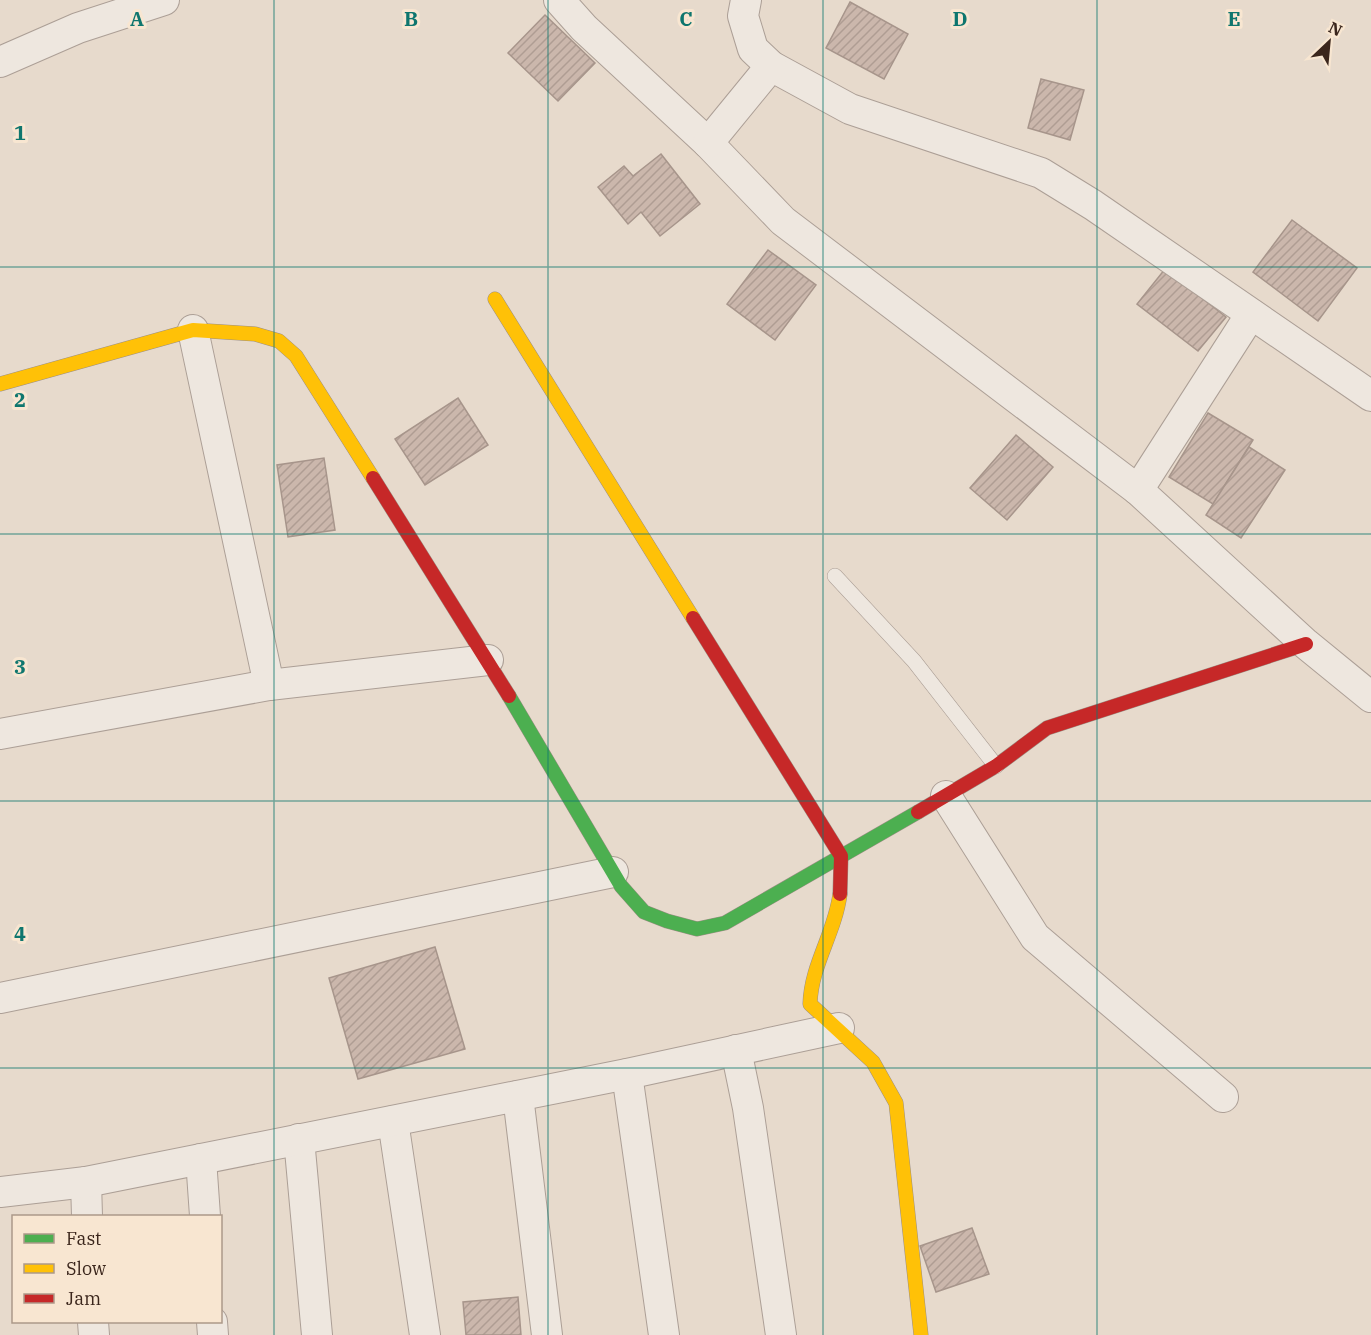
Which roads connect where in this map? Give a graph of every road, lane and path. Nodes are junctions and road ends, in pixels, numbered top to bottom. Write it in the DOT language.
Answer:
graph roads {
  1 [pos="164,0"];
  2 [pos="559,0"];
  3 [pos="746,0"];
  4 [pos="0,62"];
  5 [pos="771,66"];
  6 [pos="708,142"];
  7 [pos="495,298"];
  8 [pos="1251,314"];
  9 [pos="193,330"];
  10 [pos="0,384"];
  11 [pos="1371,396"];
  12 [pos="1138,490"];
  13 [pos="835,576"];
  14 [pos="1306,644"];
  15 [pos="488,660"];
  16 [pos="268,685"];
  17 [pos="1371,697"];
  18 [pos="0,734"];
  19 [pos="996,766"];
  20 [pos="946,796"];
  21 [pos="841,856"];
  22 [pos="613,872"];
  23 [pos="0,998"];
  24 [pos="839,1028"];
  25 [pos="736,1050"];
  26 [pos="627,1074"];
  27 [pos="518,1096"];
  28 [pos="1223,1097"];
  29 [pos="393,1121"];
  30 [pos="299,1139"];
  31 [pos="201,1159"];
  32 [pos="86,1182"];
  33 [pos="0,1192"];
  34 [pos="87,1215"];
  35 [pos="205,1215"];
  36 [pos="317,1335"];
  37 [pos="425,1335"];
  38 [pos="547,1335"];
  39 [pos="664,1335"];
  40 [pos="781,1335"];
  41 [pos="921,1335"];
  1 -- 4 [label="street"];
  2 -- 6 [label="street"];
  3 -- 5 [label="street"];
  5 -- 6 [label="street"];
  5 -- 8 [label="street"];
  6 -- 12 [label="street"];
  7 -- 21 [label="street"];
  8 -- 11 [label="street"];
  8 -- 12 [label="street"];
  9 -- 10 [label="street"];
  9 -- 15 [label="street"];
  9 -- 16 [label="street"];
  12 -- 14 [label="street"];
  13 -- 19 [label="lane"];
  14 -- 17 [label="street"];
  14 -- 19 [label="street"];
  15 -- 16 [label="street"];
  15 -- 22 [label="street"];
  16 -- 18 [label="street"];
  19 -- 20 [label="street"];
  20 -- 21 [label="street"];
  20 -- 28 [label="street"];
  21 -- 22 [label="street"];
  21 -- 24 [label="street"];
  22 -- 23 [label="street"];
  24 -- 25 [label="street"];
  24 -- 41 [label="street"];
  25 -- 26 [label="street"];
  25 -- 40 [label="street"];
  26 -- 27 [label="street"];
  26 -- 39 [label="street"];
  27 -- 29 [label="street"];
  27 -- 38 [label="street"];
  29 -- 30 [label="street"];
  29 -- 37 [label="street"];
  30 -- 31 [label="street"];
  30 -- 36 [label="street"];
  31 -- 32 [label="street"];
  31 -- 35 [label="street"];
  32 -- 33 [label="street"];
  32 -- 34 [label="street"];
}
